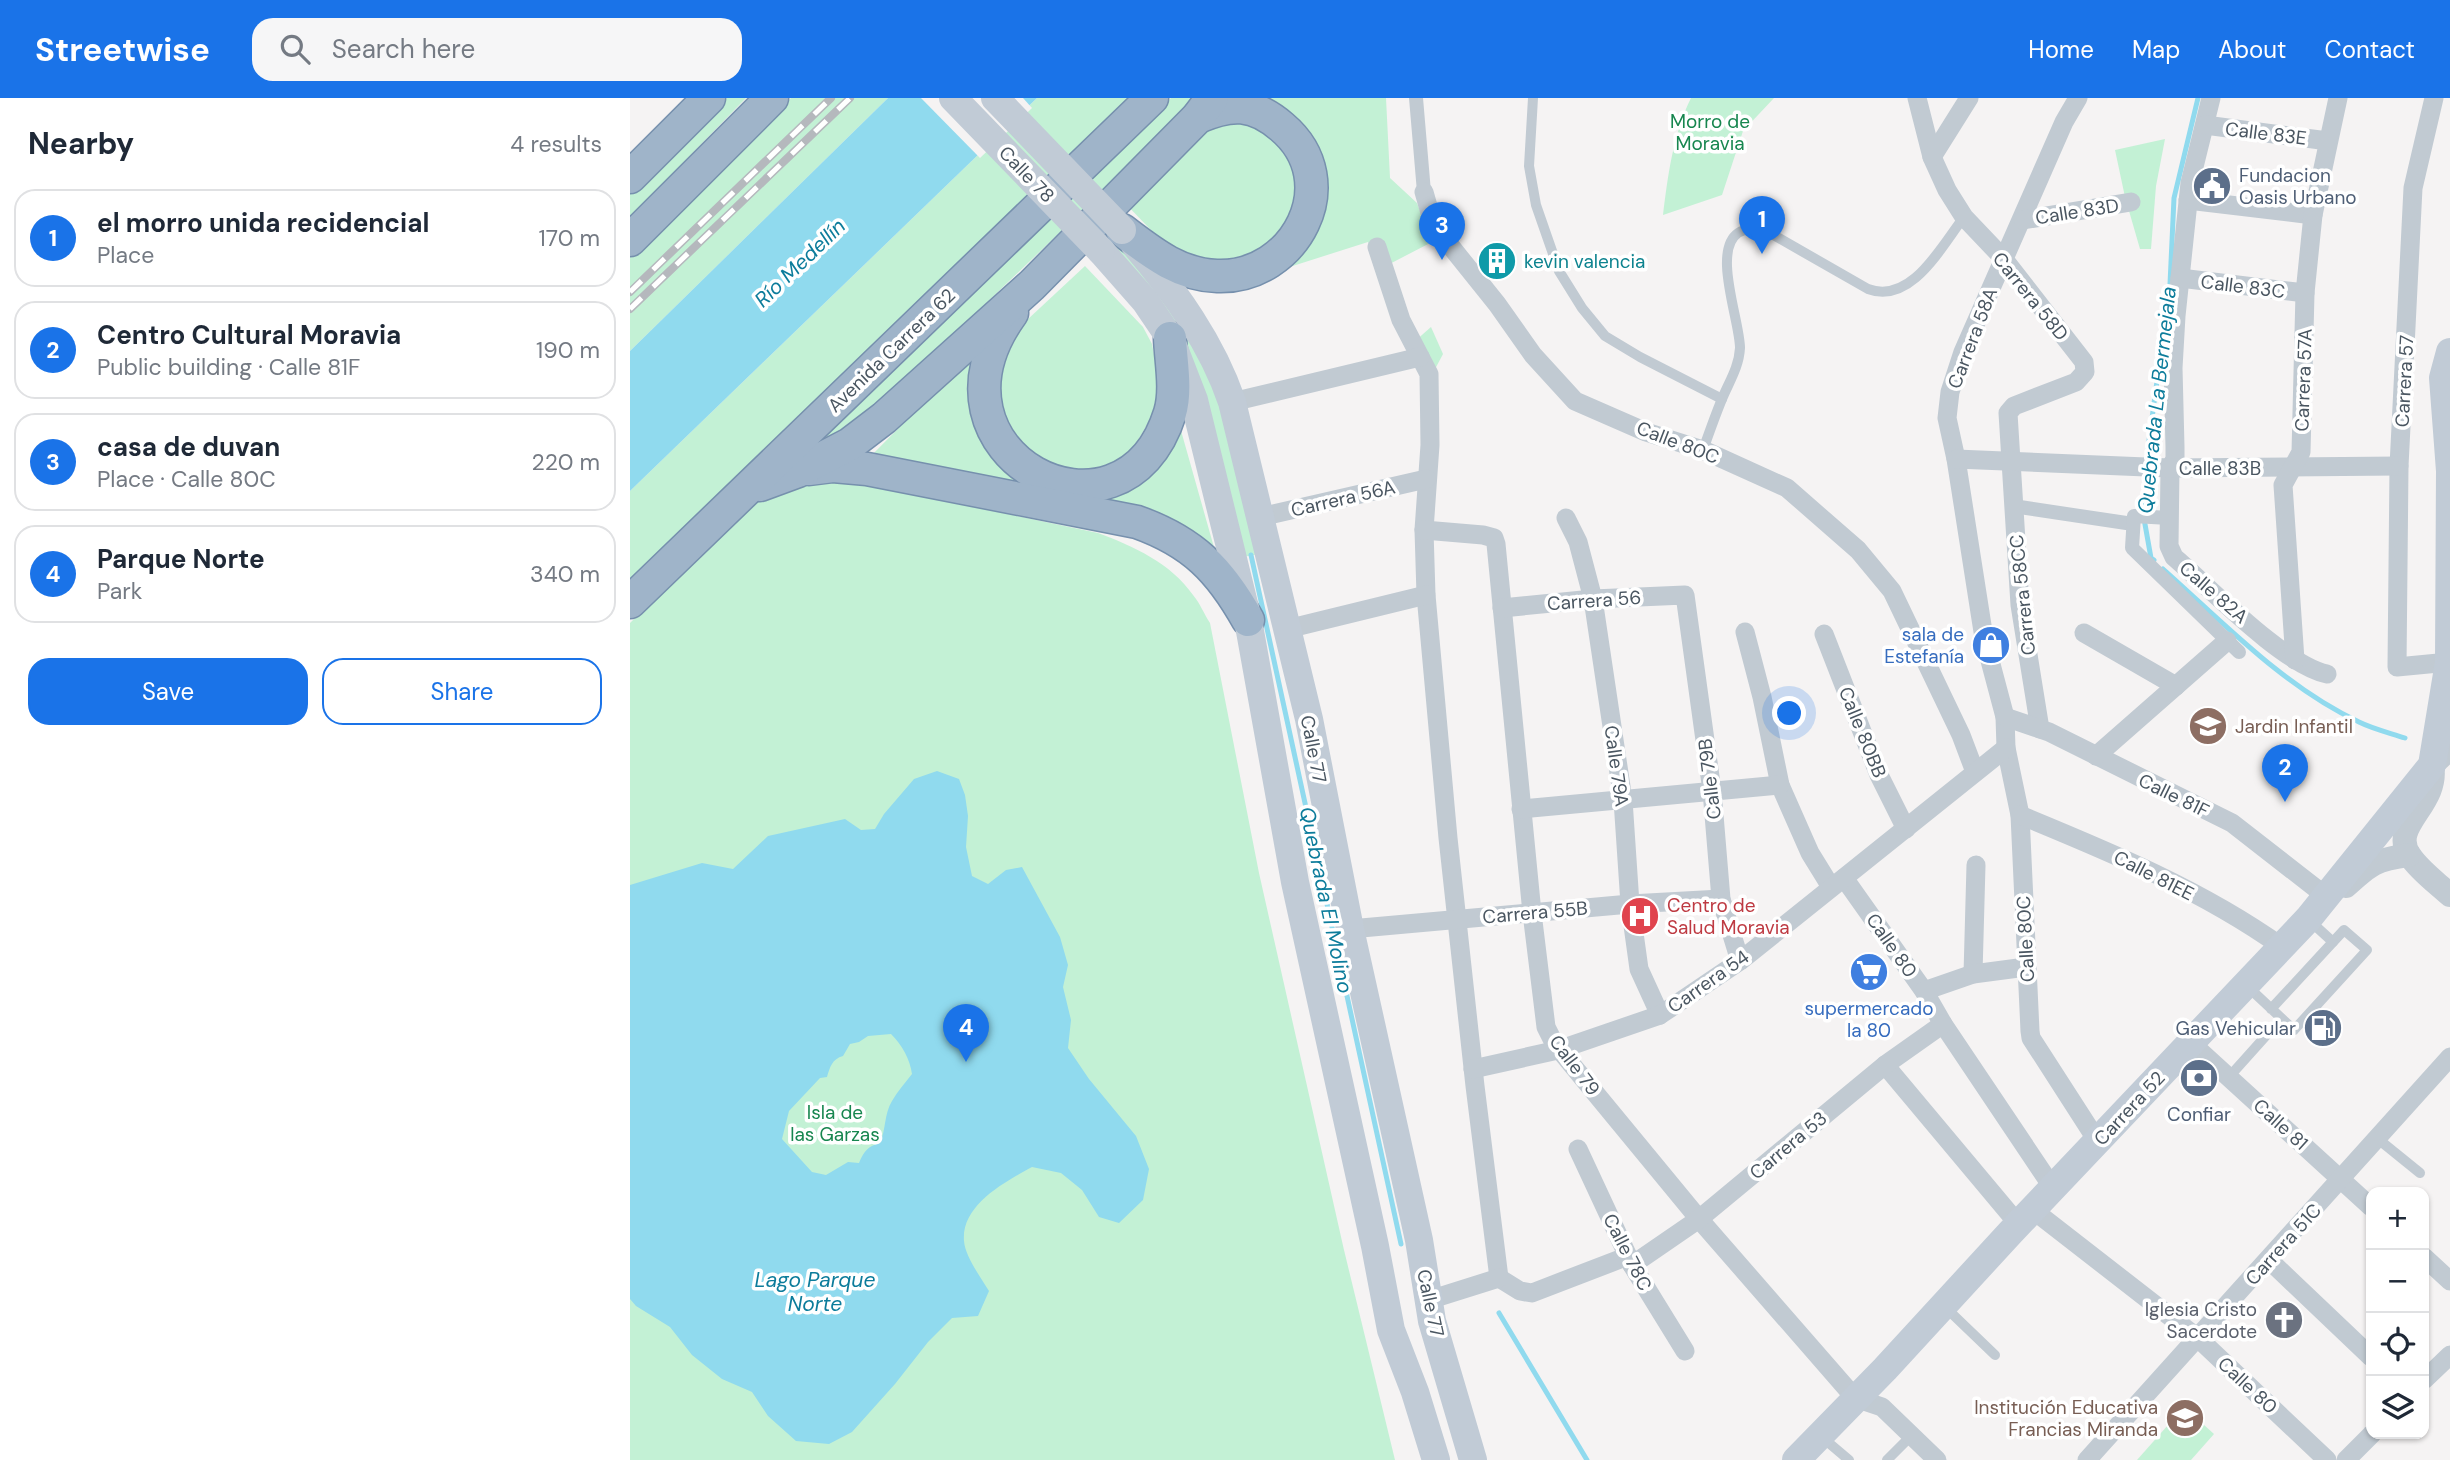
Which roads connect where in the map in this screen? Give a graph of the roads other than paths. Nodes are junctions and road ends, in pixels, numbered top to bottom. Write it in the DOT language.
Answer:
graph roads {
  1 [pos="709,98"];
  2 [pos="772,98"];
  3 [pos="953,98"];
  4 [pos="995,98"];
  5 [pos="1152,98"];
  6 [pos="1416,98"];
  7 [pos="1533,98"];
  8 [pos="1917,98"];
  9 [pos="1969,98"];
  10 [pos="2078,98"];
  11 [pos="2211,98"];
  12 [pos="2338,98"];
  13 [pos="2434,98"];
  14 [pos="1205,107"];
  15 [pos="2205,125"];
  16 [pos="2328,141"];
  17 [pos="1932,157"];
  18 [pos="630,177"];
  19 [pos="1424,192"];
  20 [pos="2188,200"];
  21 [pos="2131,202"];
  22 [pos="2313,215"];
  23 [pos="1964,217"];
  24 [pos="2023,220"];
  25 [pos="630,240"];
  26 [pos="1112,241"];
  27 [pos="1377,247"];
  28 [pos="2003,258"];
  29 [pos="2180,278"];
  30 [pos="1032,285"];
  31 [pos="2305,293"];
  32 [pos="1170,338"];
  33 [pos="2450,352"];
  34 [pos="1419,357"];
  35 [pos="1722,399"];
  36 [pos="1232,402"];
  37 [pos="1703,450"];
  38 [pos="1956,459"];
  39 [pos="2012,461"];
  40 [pos="2399,466"];
  41 [pos="2152,467"];
  42 [pos="2291,467"];
  43 [pos="798,471"];
  44 [pos="1426,479"];
  45 [pos="745,491"];
  46 [pos="2013,506"];
  47 [pos="1260,517"];
  48 [pos="2160,517"];
  49 [pos="1566,518"];
  50 [pos="2134,520"];
  51 [pos="1424,530"];
  52 [pos="1426,595"];
  53 [pos="1685,595"];
  54 [pos="1593,599"];
  55 [pos="630,603"];
  56 [pos="1502,608"];
  57 [pos="1248,620"];
  58 [pos="1287,629"];
  59 [pos="1745,632"];
  60 [pos="2084,633"];
  61 [pos="1824,634"];
  62 [pos="2233,646"];
  63 [pos="2295,660"];
  64 [pos="2449,662"];
  65 [pos="2327,674"];
  66 [pos="2176,686"];
  67 [pos="2446,708"];
  68 [pos="2005,718"];
  69 [pos="2040,729"];
  70 [pos="2006,748"];
  71 [pos="2096,756"];
  72 [pos="2441,757"];
  73 [pos="1975,772"];
  74 [pos="1780,785"];
  75 [pos="1712,791"];
  76 [pos="1623,800"];
  77 [pos="1521,809"];
  78 [pos="2020,815"];
  79 [pos="1906,829"];
  80 [pos="2409,855"];
  81 [pos="1976,865"];
  82 [pos="1837,883"];
  83 [pos="2450,895"];
  84 [pos="2327,897"];
  85 [pos="1721,899"];
  86 [pos="1630,904"];
  87 [pos="1531,913"];
  88 [pos="1458,919"];
  89 [pos="2308,919"];
  90 [pos="1350,929"];
  91 [pos="2333,942"];
  92 [pos="2282,947"];
  93 [pos="1740,961"];
  94 [pos="2026,967"];
  95 [pos="1973,974"];
  96 [pos="2245,985"];
  97 [pos="1924,992"];
  98 [pos="2271,1009"];
  99 [pos="1660,1015"];
  100 [pos="2281,1019"];
  101 [pos="1943,1024"];
  102 [pos="2190,1042"];
  103 [pos="1558,1050"];
  104 [pos="2450,1057"];
  105 [pos="1885,1065"];
  106 [pos="1473,1069"];
  107 [pos="2229,1077"];
  108 [pos="2378,1139"];
  109 [pos="2098,1142"];
  110 [pos="1578,1149"];
  111 [pos="2420,1173"];
  112 [pos="2342,1179"];
  113 [pos="2053,1188"];
  114 [pos="2366,1202"];
  115 [pos="2026,1217"];
  116 [pos="1699,1219"];
  117 [pos="1419,1240"];
  118 [pos="1375,1246"];
  119 [pos="2269,1259"];
  120 [pos="1630,1261"];
  121 [pos="2429,1261"];
  122 [pos="1499,1278"];
  123 [pos="2450,1281"];
  124 [pos="1429,1300"];
  125 [pos="1944,1305"];
  126 [pos="2199,1339"];
  127 [pos="1685,1351"];
  128 [pos="2366,1351"];
  129 [pos="2450,1354"];
  130 [pos="1995,1355"];
  131 [pos="2428,1376"];
  132 [pos="1855,1398"];
  133 [pos="1820,1436"];
  134 [pos="1911,1436"];
  135 [pos="2367,1439"];
  136 [pos="1436,1460"];
  137 [pos="1474,1460"];
  138 [pos="1796,1460"];
  139 [pos="1849,1460"];
  140 [pos="1887,1460"];
  141 [pos="1937,1460"];
  142 [pos="2087,1460"];
  143 [pos="2327,1460"];
  144 [pos="2346,1460"];
  1 -- 18 [label="highway"];
  2 -- 25 [label="highway"];
  3 -- 26 [label="main road, Calle 78, bridge"];
  4 -- 26 [label="main road, Calle 78, bridge"];
  5 -- 45 [label="highway, Avenida Carrera 62"];
  6 -- 19 [label="street, Calle 80C"];
  7 -- 35 [label="lane"];
  8 -- 17 [label="street, Carrera 58D"];
  9 -- 17 [label="street"];
  10 -- 24 [label="street, Carrera 58A"];
  11 -- 15 [label="street, Calle 82A"];
  12 -- 16 [label="street, Carrera 57A"];
  13 -- 40 [label="street, Carrera 57"];
  14 -- 26 [label="highway"];
  14 -- 30 [label="highway"];
  15 -- 16 [label="street, Calle 83E"];
  15 -- 20 [label="street, Calle 82A"];
  16 -- 22 [label="street, Carrera 57A"];
  17 -- 23 [label="street, Carrera 58D"];
  19 -- 37 [label="street, Calle 80C"];
  20 -- 22 [label="street"];
  20 -- 29 [label="street, Calle 82A"];
  21 -- 24 [label="street, Calle 83D"];
  22 -- 31 [label="street, Carrera 57A"];
  23 -- 28 [label="street, Carrera 58D"];
  23 -- 35 [label="lane"];
  24 -- 28 [label="street, Carrera 58A"];
  26 -- 32 [label="main road"];
  26 -- 36 [label="main road, Calle 77"];
  27 -- 34 [label="street"];
  28 -- 38 [label="street, Carrera 58A"];
  28 -- 39 [label="street, Carrera 58D"];
  29 -- 31 [label="street, Calle 83C"];
  29 -- 41 [label="street, Calle 82A"];
  30 -- 32 [label="highway"];
  30 -- 43 [label="highway"];
  31 -- 42 [label="street, Carrera 57A"];
  32 -- 57 [label="main road"];
  33 -- 64 [label="main road"];
  34 -- 36 [label="street"];
  34 -- 44 [label="street"];
  35 -- 37 [label="lane"];
  36 -- 47 [label="main road, Calle 77"];
  37 -- 73 [label="street, Calle 80C"];
  38 -- 39 [label="street, Calle 83B"];
  38 -- 68 [label="street, Carrera 58A"];
  39 -- 41 [label="street, Calle 83B"];
  39 -- 46 [label="street, Carrera 58CC"];
  40 -- 42 [label="street, Calle 83B"];
  40 -- 64 [label="street, Carrera 57"];
  41 -- 42 [label="street, Calle 83B"];
  41 -- 48 [label="street, Calle 82A"];
  42 -- 63 [label="street, Carrera 57A"];
  43 -- 45 [label="highway"];
  43 -- 57 [label="highway"];
  44 -- 47 [label="street, Carrera 56A"];
  44 -- 51 [label="street"];
  45 -- 55 [label="highway, Avenida Carrera 62"];
  46 -- 50 [label="street"];
  46 -- 69 [label="street, Carrera 58CC"];
  47 -- 58 [label="main road, Calle 77"];
  48 -- 50 [label="street"];
  48 -- 63 [label="street, Calle 82A"];
  49 -- 54 [label="street, Calle 79A"];
  50 -- 62 [label="street, Calle 82A"];
  51 -- 52 [label="street"];
  51 -- 56 [label="street, Calle 79"];
  52 -- 58 [label="street"];
  52 -- 88 [label="street"];
  53 -- 54 [label="street, Carrera 56"];
  53 -- 75 [label="street, Calle 79B"];
  54 -- 56 [label="street, Carrera 56"];
  54 -- 76 [label="street, Calle 79A"];
  56 -- 77 [label="street, Calle 79"];
  57 -- 118 [label="main road"];
  58 -- 90 [label="main road, Calle 77"];
  59 -- 74 [label="street, Calle 80"];
  60 -- 66 [label="street"];
  61 -- 79 [label="street, Calle 80BB"];
  62 -- 66 [label="street"];
  63 -- 65 [label="street, Calle 82A"];
  64 -- 67 [label="main road"];
  66 -- 71 [label="street"];
  67 -- 72 [label="main road"];
  68 -- 69 [label="street, Calle 81F"];
  68 -- 70 [label="street, Calle 80C"];
  69 -- 71 [label="street, Calle 81F"];
  70 -- 73 [label="street, Carrera 54"];
  70 -- 78 [label="street, Calle 80C"];
  71 -- 84 [label="street, Calle 81F"];
  72 -- 80 [label="street"];
  72 -- 84 [label="main road, Carrera 52"];
  73 -- 79 [label="street, Carrera 54"];
  74 -- 75 [label="street"];
  74 -- 82 [label="street, Calle 80"];
  75 -- 76 [label="street"];
  75 -- 85 [label="street, Calle 79B"];
  76 -- 77 [label="street"];
  76 -- 86 [label="street, Calle 79A"];
  77 -- 87 [label="street, Calle 79"];
  78 -- 92 [label="street, Calle 81EE"];
  78 -- 94 [label="street, Calle 80C"];
  79 -- 82 [label="street, Carrera 54"];
  80 -- 83 [label="street"];
  80 -- 84 [label="street"];
  81 -- 95 [label="street"];
  82 -- 93 [label="street, Carrera 54"];
  82 -- 97 [label="street, Calle 80"];
  84 -- 89 [label="main road, Carrera 52"];
  85 -- 86 [label="street, Carrera 55B"];
  85 -- 93 [label="street, Calle 79B"];
  86 -- 87 [label="street, Carrera 55B"];
  86 -- 99 [label="street, Calle 79A"];
  87 -- 88 [label="street, Carrera 55B"];
  87 -- 103 [label="street, Calle 79"];
  88 -- 90 [label="street, Carrera 55B"];
  88 -- 106 [label="street"];
  89 -- 91 [label="lane"];
  89 -- 92 [label="main road, Carrera 52"];
  90 -- 117 [label="main road, Calle 77"];
  91 -- 98 [label="lane"];
  91 -- 100 [label="lane"];
  92 -- 96 [label="main road, Carrera 52"];
  93 -- 99 [label="street, Carrera 54"];
  94 -- 95 [label="street"];
  94 -- 109 [label="street, Calle 80C"];
  95 -- 97 [label="street"];
  96 -- 98 [label="lane"];
  96 -- 102 [label="main road, Carrera 52"];
  97 -- 101 [label="street, Calle 80"];
  98 -- 100 [label="lane"];
  99 -- 103 [label="street, Carrera 54"];
  100 -- 107 [label="lane"];
  101 -- 105 [label="street, Carrera 53"];
  101 -- 113 [label="street, Calle 80"];
  102 -- 107 [label="street, Calle 81"];
  102 -- 109 [label="main road, Carrera 52"];
  103 -- 106 [label="street, Carrera 54"];
  103 -- 116 [label="street, Calle 79"];
  104 -- 108 [label="street, Carrera 51C"];
  105 -- 115 [label="street, Calle 80"];
  105 -- 116 [label="street, Carrera 53"];
  106 -- 122 [label="street"];
  107 -- 112 [label="street, Calle 81"];
  108 -- 111 [label="lane"];
  108 -- 112 [label="street, Carrera 51C"];
  109 -- 113 [label="main road, Carrera 52"];
  110 -- 120 [label="street, Calle 78C"];
  112 -- 114 [label="street, Calle 81"];
  112 -- 119 [label="street, Carrera 51C"];
  113 -- 115 [label="main road, Carrera 52"];
  115 -- 125 [label="main road, Carrera 52"];
  115 -- 126 [label="street, Calle 80"];
  116 -- 120 [label="street, Carrera 53"];
  116 -- 132 [label="street, Calle 79"];
  117 -- 118 [label="main road"];
  117 -- 124 [label="main road, Calle 77"];
  118 -- 136 [label="main road"];
  119 -- 126 [label="street, Carrera 51C"];
  119 -- 128 [label="street"];
  120 -- 122 [label="street, Carrera 53"];
  120 -- 127 [label="street, Calle 78C"];
  121 -- 123 [label="street"];
  122 -- 124 [label="street"];
  124 -- 137 [label="main road, Calle 77"];
  125 -- 130 [label="lane"];
  125 -- 132 [label="main road, Carrera 52"];
  126 -- 142 [label="street, Carrera 51C"];
  126 -- 143 [label="street, Calle 80"];
  129 -- 131 [label="street"];
  132 -- 133 [label="main road, Carrera 52"];
  132 -- 134 [label="street, Calle 79"];
  133 -- 138 [label="main road, Carrera 52"];
  133 -- 139 [label="lane"];
  134 -- 140 [label="lane"];
  134 -- 141 [label="street, Calle 79"];
  135 -- 144 [label="street"];
}
